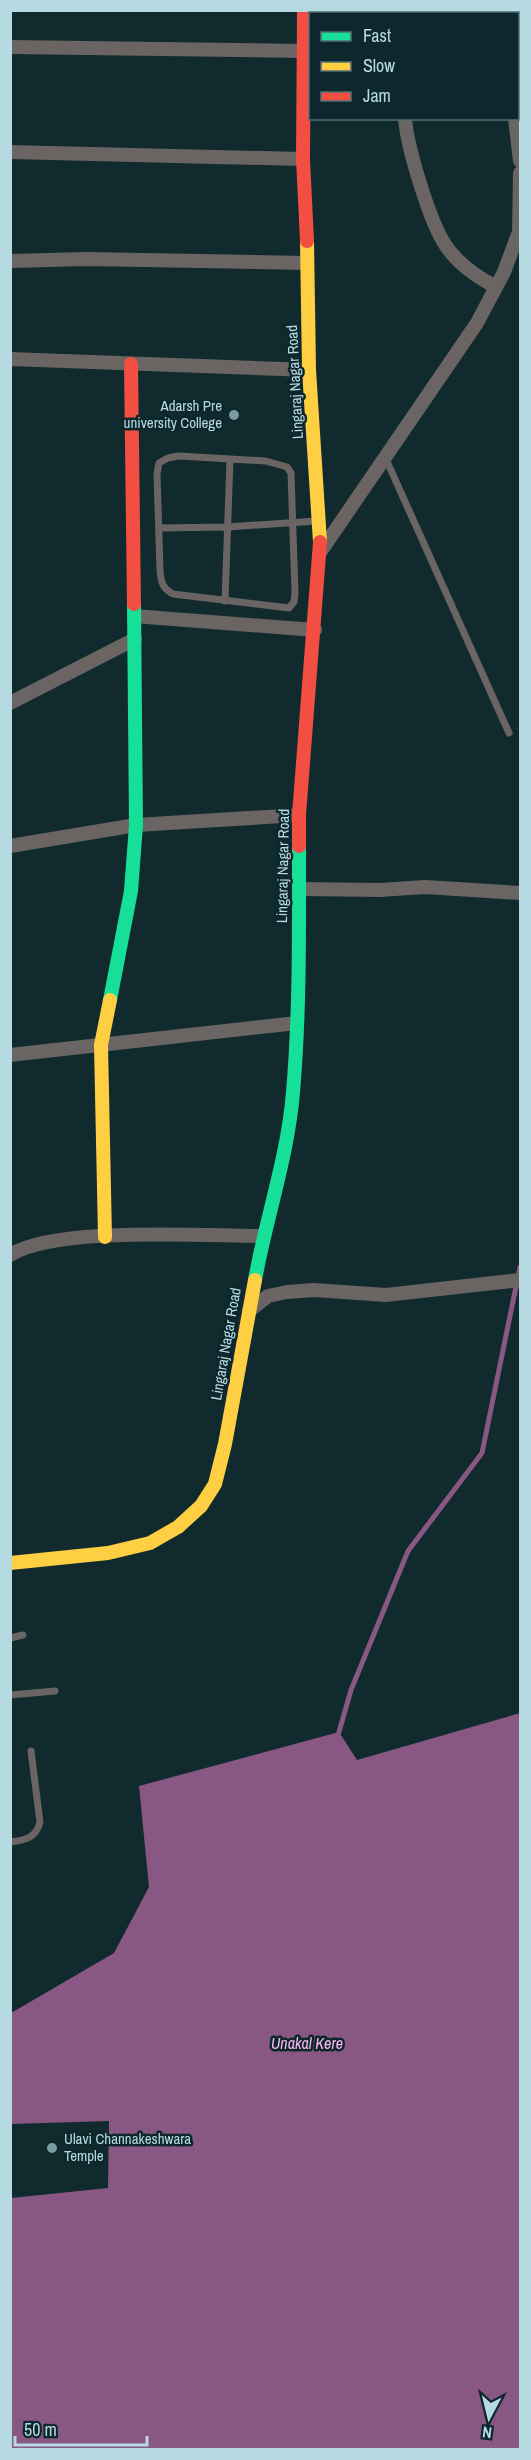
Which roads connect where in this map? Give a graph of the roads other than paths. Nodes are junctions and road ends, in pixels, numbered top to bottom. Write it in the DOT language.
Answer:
graph roads {
  1 [pos="304,10"];
  2 [pos="10,47"];
  3 [pos="303,51"];
  4 [pos="405,120"];
  5 [pos="515,120"];
  6 [pos="10,152"];
  7 [pos="303,159"];
  8 [pos="520,161"];
  9 [pos="520,173"];
  10 [pos="520,230"];
  11 [pos="10,261"];
  12 [pos="306,263"];
  13 [pos="496,287"];
  14 [pos="10,358"];
  15 [pos="131,364"];
  16 [pos="309,370"];
  17 [pos="385,457"];
  18 [pos="230,459"];
  19 [pos="319,521"];
  20 [pos="293,524"];
  21 [pos="227,527"];
  22 [pos="159,528"];
  23 [pos="321,551"];
  24 [pos="225,601"];
  25 [pos="134,616"];
  26 [pos="315,630"];
  27 [pos="135,639"];
  28 [pos="10,703"];
  29 [pos="510,733"];
  30 [pos="299,815"];
  31 [pos="136,825"];
  32 [pos="10,846"];
  33 [pos="299,889"];
  34 [pos="520,894"];
  35 [pos="297,1023"];
  36 [pos="101,1045"];
  37 [pos="10,1055"];
  38 [pos="264,1236"];
  39 [pos="105,1237"];
  40 [pos="10,1255"];
  41 [pos="520,1280"];
  42 [pos="249,1311"];
  43 [pos="10,1563"];
  44 [pos="22,1635"];
  45 [pos="10,1638"];
  46 [pos="54,1691"];
  47 [pos="10,1695"];
  48 [pos="31,1752"];
  49 [pos="10,1842"];
  1 -- 3 [label="street, Lingaraj Nagar Road"];
  2 -- 3 [label="street"];
  3 -- 7 [label="street, Lingaraj Nagar Road"];
  4 -- 13 [label="street"];
  5 -- 8 [label="street"];
  6 -- 7 [label="street"];
  7 -- 12 [label="street, Lingaraj Nagar Road"];
  9 -- 10 [label="street"];
  10 -- 13 [label="street"];
  11 -- 12 [label="street"];
  12 -- 16 [label="street, Lingaraj Nagar Road"];
  13 -- 17 [label="street"];
  14 -- 15 [label="street"];
  15 -- 16 [label="street"];
  15 -- 25 [label="street"];
  16 -- 19 [label="street, Lingaraj Nagar Road"];
  17 -- 23 [label="street"];
  17 -- 29 [label="lane"];
  18 -- 20 [label="lane"];
  18 -- 21 [label="lane"];
  18 -- 22 [label="lane"];
  19 -- 20 [label="lane"];
  19 -- 23 [label="street, Lingaraj Nagar Road"];
  20 -- 21 [label="lane"];
  20 -- 24 [label="lane"];
  21 -- 22 [label="lane"];
  21 -- 24 [label="lane"];
  22 -- 24 [label="lane"];
  23 -- 26 [label="street, Lingaraj Nagar Road"];
  25 -- 26 [label="street"];
  25 -- 27 [label="street"];
  26 -- 30 [label="street, Lingaraj Nagar Road"];
  27 -- 28 [label="street"];
  27 -- 31 [label="street"];
  30 -- 31 [label="street"];
  30 -- 33 [label="street, Lingaraj Nagar Road"];
  31 -- 32 [label="street"];
  31 -- 36 [label="street"];
  33 -- 34 [label="street"];
  33 -- 35 [label="street, Lingaraj Nagar Road"];
  35 -- 36 [label="street"];
  35 -- 38 [label="street, Lingaraj Nagar Road"];
  36 -- 37 [label="street"];
  36 -- 39 [label="street"];
  38 -- 39 [label="street"];
  38 -- 42 [label="street, Lingaraj Nagar Road"];
  39 -- 40 [label="street"];
  41 -- 42 [label="street"];
  42 -- 43 [label="street, Lingaraj Nagar Road"];
  44 -- 45 [label="lane"];
  46 -- 47 [label="lane"];
  48 -- 49 [label="lane"];
}
